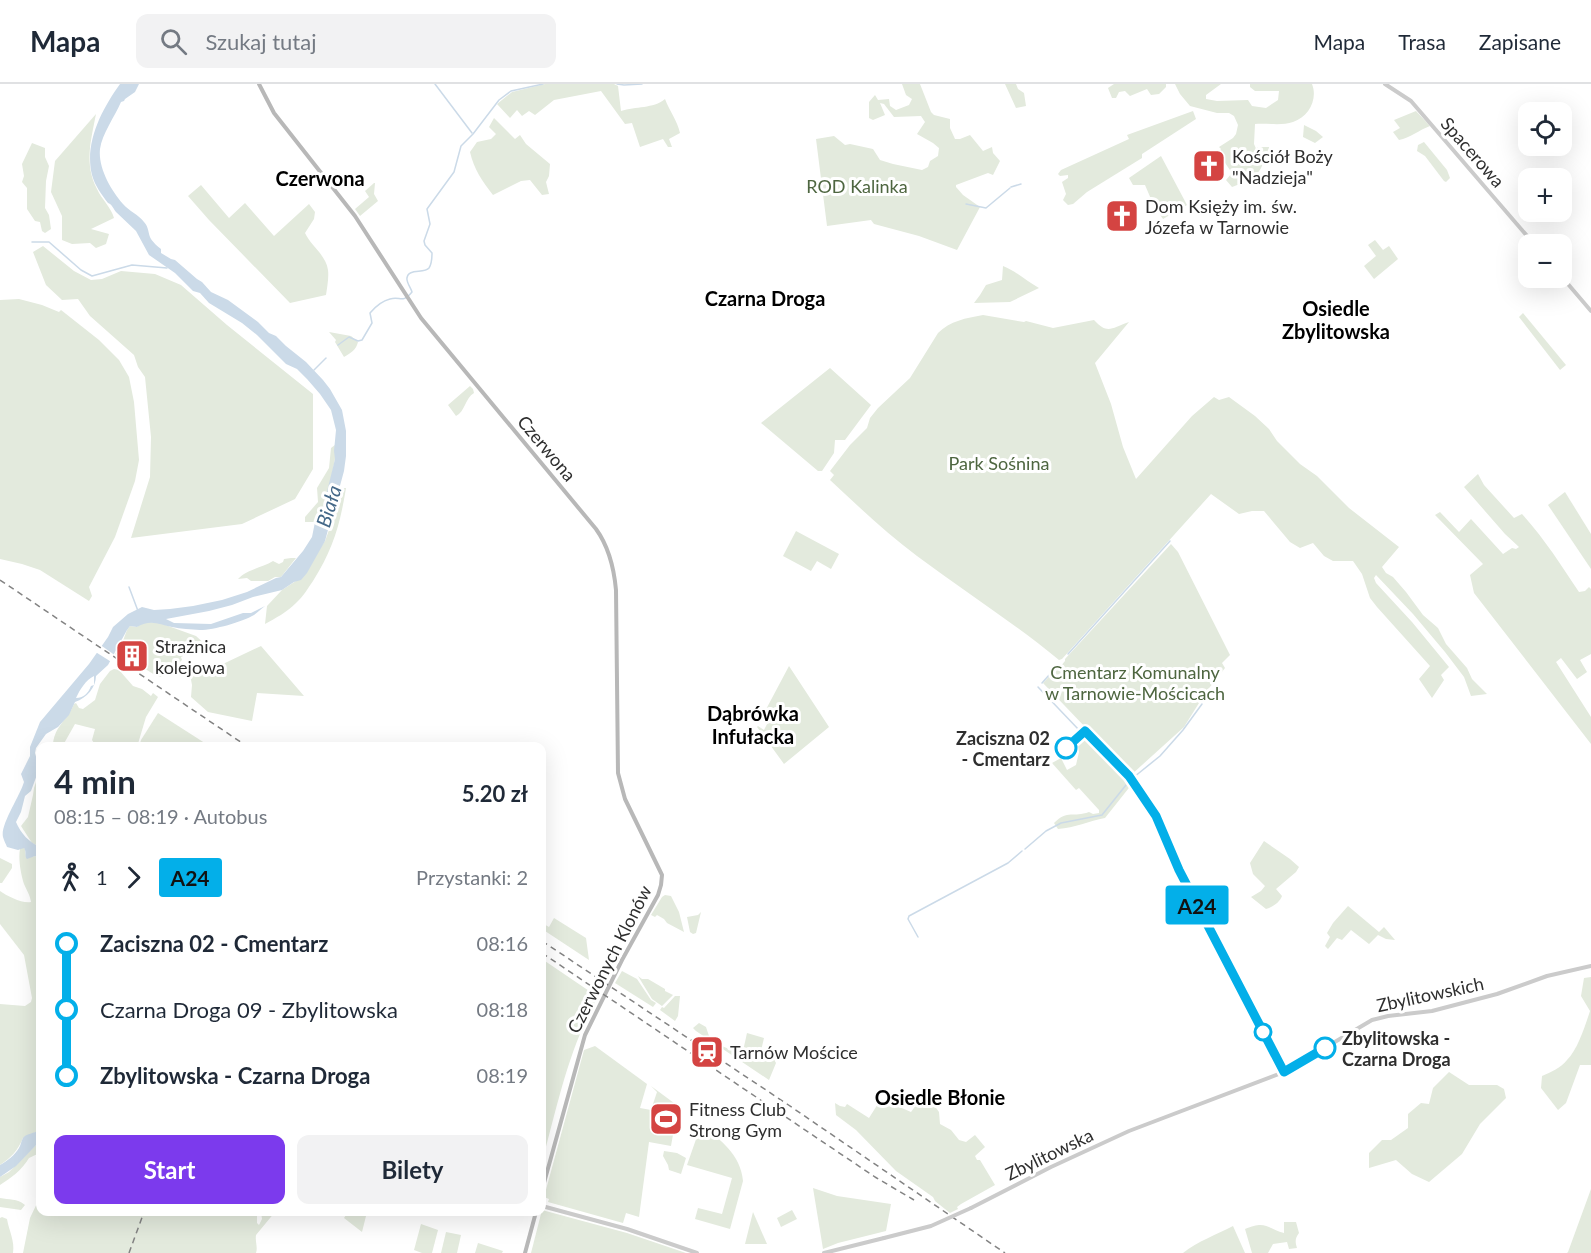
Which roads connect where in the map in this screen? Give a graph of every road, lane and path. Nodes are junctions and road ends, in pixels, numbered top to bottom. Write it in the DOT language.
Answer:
graph roads {
  1 [pos="261,84"];
  2 [pos="1385,84"];
  3 [pos="1525,234"];
  4 [pos="1571,288"];
  5 [pos="1591,311"];
  6 [pos="662,879"];
  7 [pos="1591,966"];
  8 [pos="1284,1072"];
  9 [pos="546,1175"];
  10 [pos="546,1207"];
  11 [pos="535,1216"];
  12 [pos="525,1253"];
  13 [pos="697,1253"];
  14 [pos="824,1253"];
  1 -- 6 [label="main road, Czerwona"];
  2 -- 3 [label="street, Spacerowa"];
  4 -- 5 [label="street"];
  6 -- 9 [label="main road, Czerwonych Klonów"];
  7 -- 8 [label="street, Zbylitowskich"];
  8 -- 14 [label="street, Zbylitowska, bridge"];
  10 -- 13 [label="street"];
  11 -- 12 [label="main road"];
}
